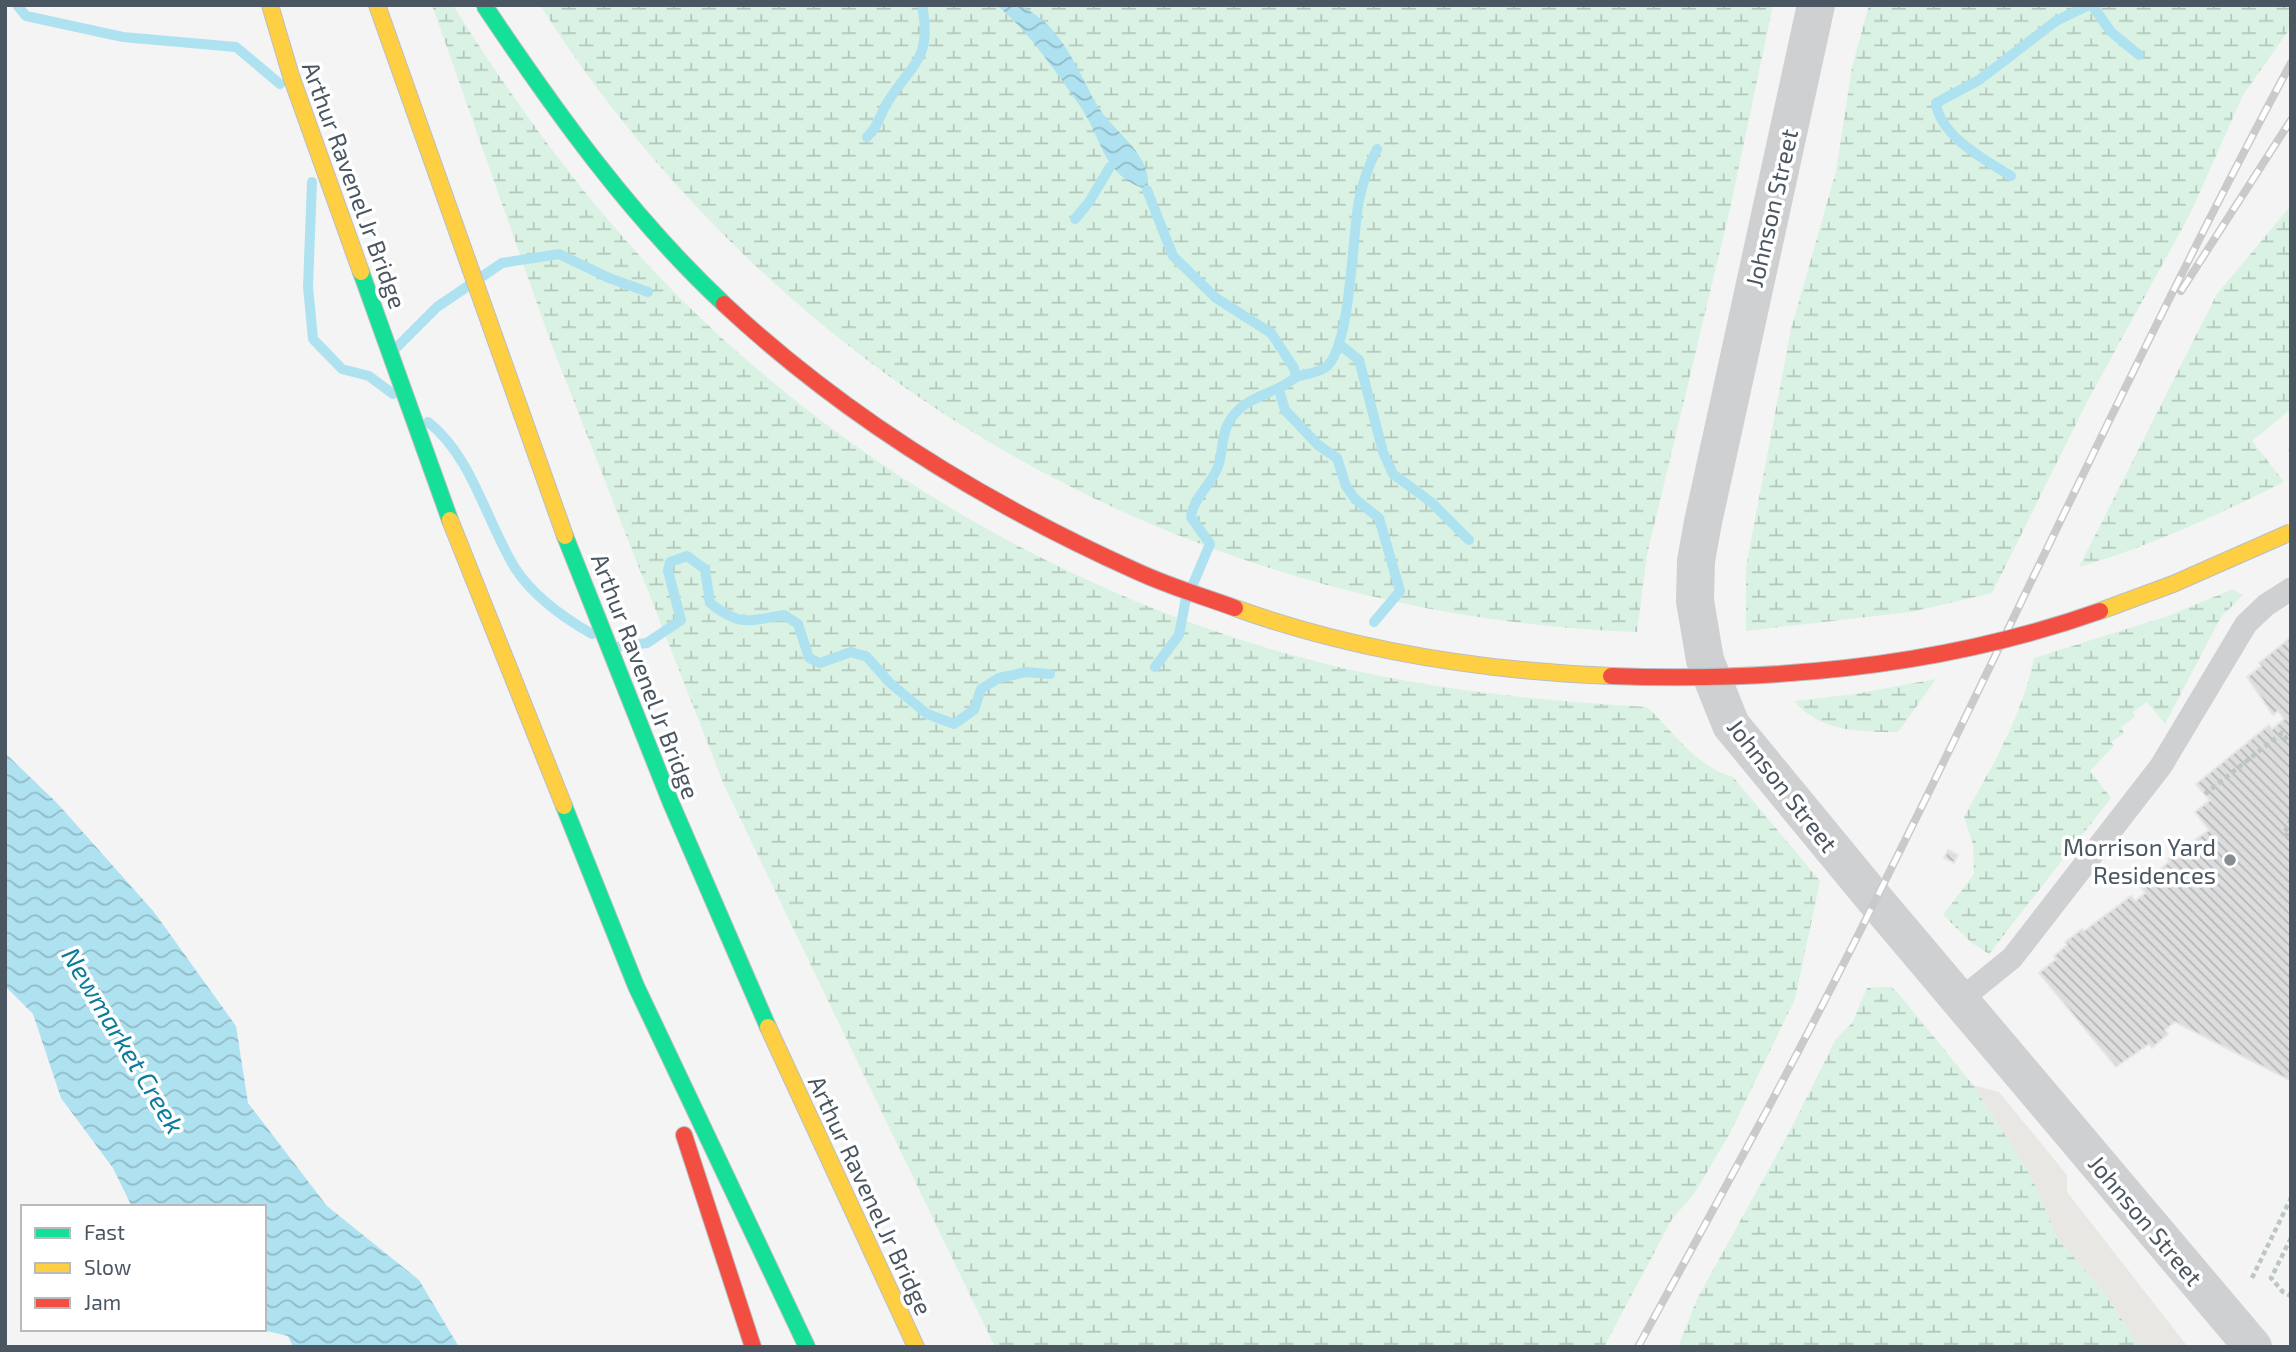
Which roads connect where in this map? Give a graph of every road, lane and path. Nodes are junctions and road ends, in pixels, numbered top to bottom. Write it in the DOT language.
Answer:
graph roads {
  1 [pos="270,5"];
  2 [pos="377,5"];
  3 [pos="484,5"];
  4 [pos="1816,5"];
  5 [pos="2291,532"];
  6 [pos="2291,589"];
  7 [pos="2291,744"];
  8 [pos="2204,794"];
  9 [pos="2291,819"];
  10 [pos="2291,837"];
  11 [pos="636,986"];
  12 [pos="1960,1000"];
  13 [pos="2291,1198"];
  14 [pos="2291,1238"];
  15 [pos="2252,1278"];
  16 [pos="2291,1296"];
  17 [pos="753,1347"];
  18 [pos="807,1347"];
  19 [pos="916,1347"];
  20 [pos="2253,1347"];
  1 -- 11 [label="highway, Arthur Ravenel Jr Bridge"];
  2 -- 19 [label="highway, Arthur Ravenel Jr Bridge"];
  3 -- 5 [label="highway, bridge"];
  4 -- 12 [label="street, Johnson Street"];
  6 -- 12 [label="lane"];
  7 -- 8 [label="path"];
  9 -- 10 [label="path"];
  11 -- 17 [label="highway"];
  11 -- 18 [label="highway, Arthur Ravenel Jr Bridge"];
  12 -- 20 [label="street, Johnson Street"];
  13 -- 15 [label="path"];
  14 -- 16 [label="path"];
}
